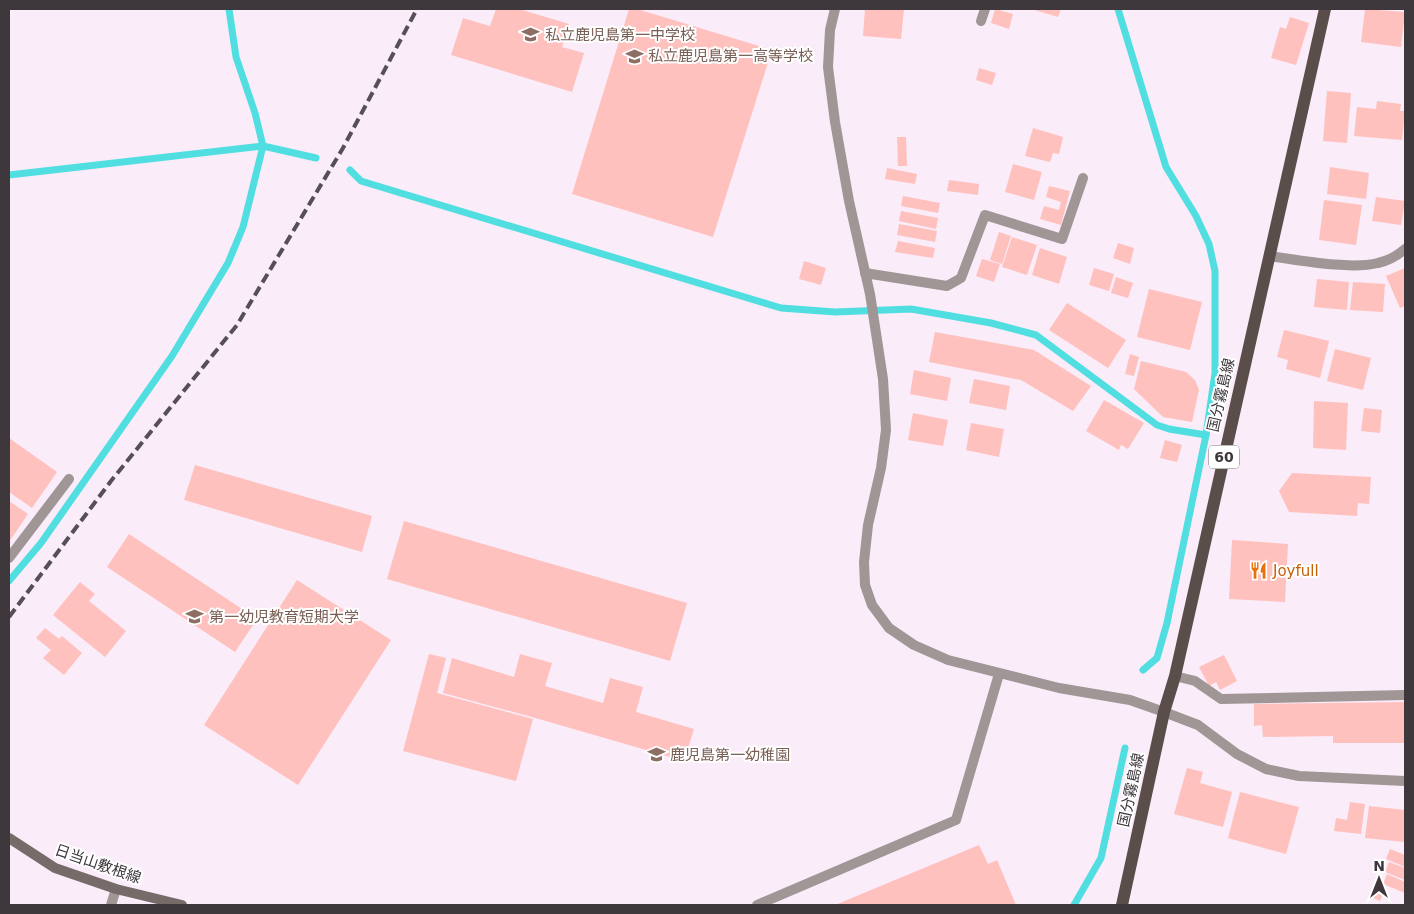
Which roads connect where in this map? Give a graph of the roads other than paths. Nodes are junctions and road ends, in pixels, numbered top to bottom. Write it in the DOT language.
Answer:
graph roads {
  1 [pos="835,9"];
  2 [pos="985,9"];
  3 [pos="1325,9"];
  4 [pos="981,21"];
  5 [pos="1083,178"];
  6 [pos="1405,249"];
  7 [pos="1269,256"];
  8 [pos="864,273"];
  9 [pos="69,479"];
  10 [pos="9,558"];
  11 [pos="999,674"];
  12 [pos="1175,676"];
  13 [pos="1405,695"];
  14 [pos="1164,712"];
  15 [pos="1405,781"];
  16 [pos="9,838"];
  17 [pos="116,888"];
  18 [pos="111,905"];
  19 [pos="182,905"];
  20 [pos="757,905"];
  21 [pos="1122,905"];
  1 -- 8 [label="street"];
  2 -- 4 [label="street"];
  3 -- 7 [label="main road, 国分霧島線 / 60"];
  5 -- 8 [label="street"];
  6 -- 7 [label="street"];
  7 -- 12 [label="main road, 国分霧島線 / 60"];
  8 -- 11 [label="street"];
  9 -- 10 [label="street"];
  11 -- 14 [label="street"];
  11 -- 20 [label="street"];
  12 -- 13 [label="street"];
  12 -- 14 [label="main road, 国分霧島線 / 60"];
  14 -- 15 [label="street"];
  14 -- 21 [label="main road, 国分霧島線 / 60"];
  16 -- 17 [label="main road, 日当山敷根線"];
  17 -- 18 [label="street"];
  17 -- 19 [label="main road, 日当山敷根線"];
}
